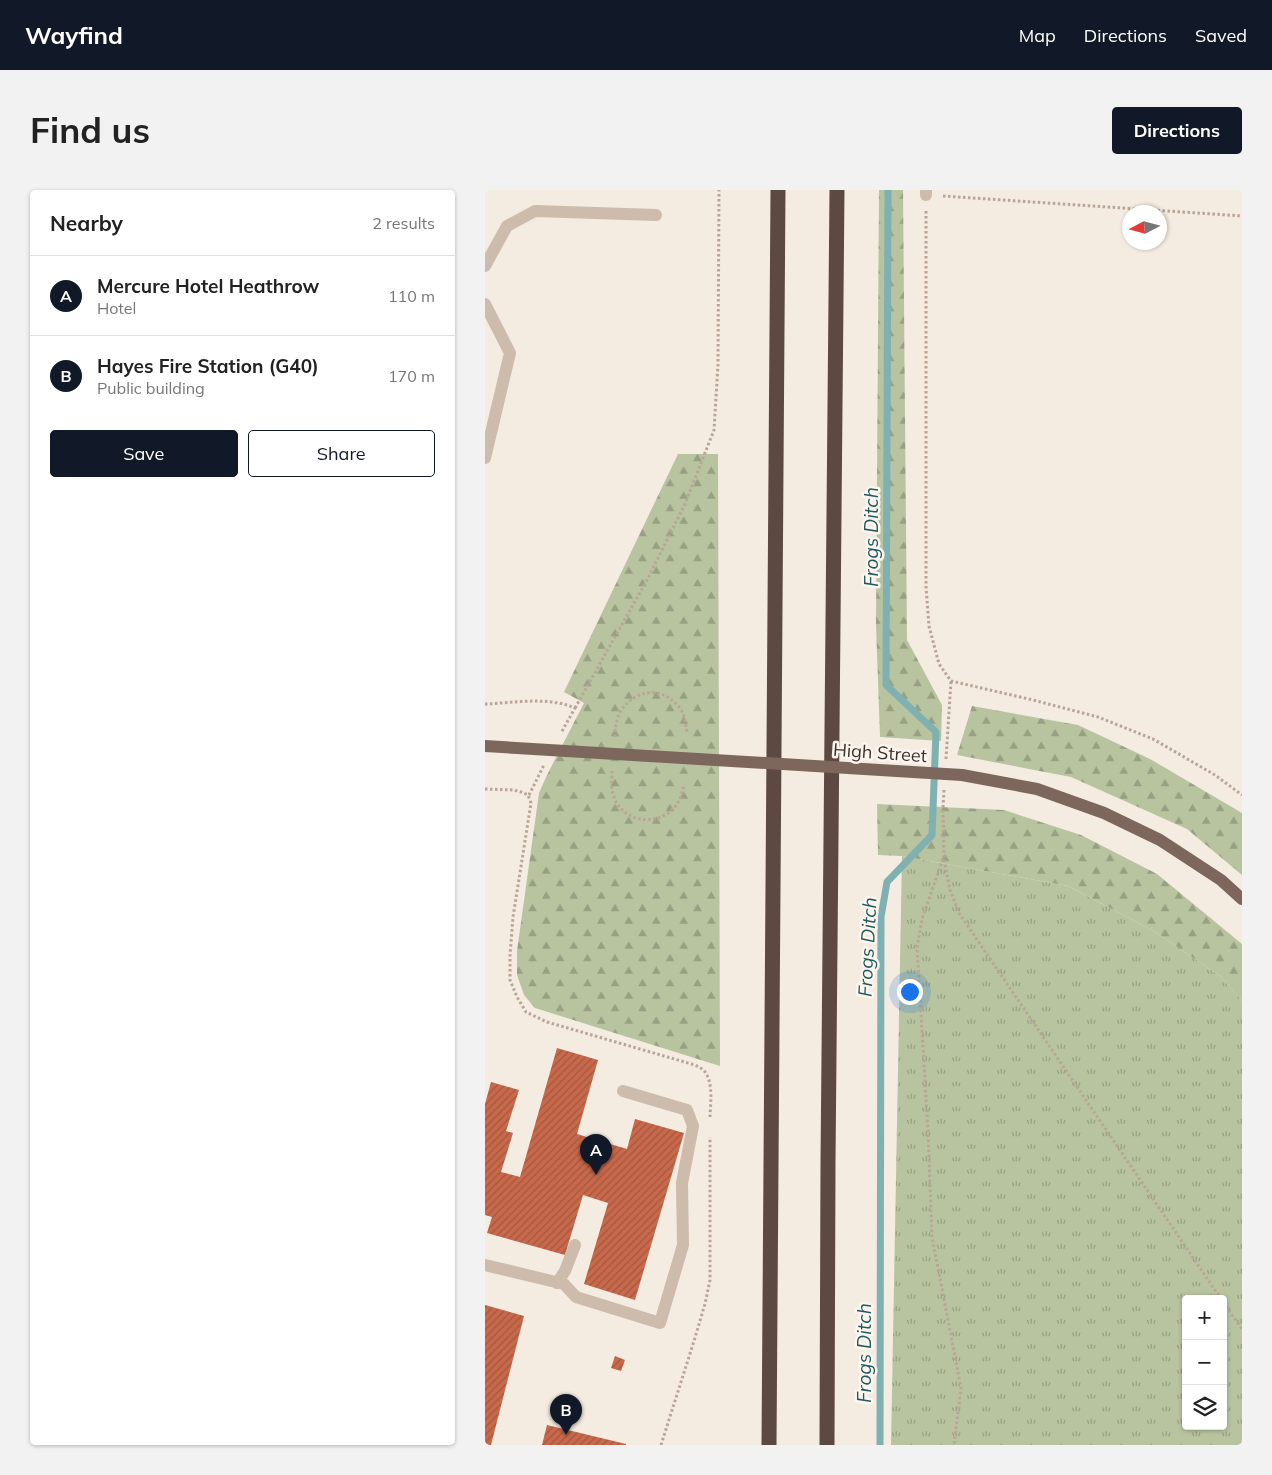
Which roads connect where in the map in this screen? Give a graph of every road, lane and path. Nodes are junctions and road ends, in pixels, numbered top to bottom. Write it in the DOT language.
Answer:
graph roads {
  1 [pos="719,190"];
  2 [pos="778,190"];
  3 [pos="837,190"];
  4 [pos="926,193"];
  5 [pos="656,215"];
  6 [pos="1242,216"];
  7 [pos="485,266"];
  8 [pos="485,304"];
  9 [pos="485,458"];
  10 [pos="951,681"];
  11 [pos="485,704"];
  12 [pos="575,708"];
  13 [pos="687,732"];
  14 [pos="561,734"];
  15 [pos="485,746"];
  16 [pos="947,753"];
  17 [pos="614,754"];
  18 [pos="547,760"];
  19 [pos="684,786"];
  20 [pos="944,790"];
  21 [pos="529,795"];
  22 [pos="1242,795"];
  23 [pos="944,858"];
  24 [pos="1242,899"];
  25 [pos="623,1091"];
  26 [pos="575,1246"];
  27 [pos="485,1265"];
  28 [pos="557,1283"];
  29 [pos="1219,1295"];
  30 [pos="1227,1307"];
  31 [pos="1242,1329"];
  32 [pos="769,1445"];
  33 [pos="827,1445"];
  34 [pos="955,1445"];
  1 -- 12 [label="path"];
  2 -- 32 [label="highway"];
  3 -- 33 [label="highway"];
  4 -- 6 [label="path"];
  4 -- 10 [label="path"];
  5 -- 7 [label="street"];
  8 -- 9 [label="street"];
  10 -- 16 [label="path"];
  10 -- 22 [label="path"];
  11 -- 12 [label="path"];
  12 -- 14 [label="path"];
  13 -- 17 [label="path"];
  15 -- 17 [label="main road, High Street, bridge"];
  17 -- 19 [label="path"];
  17 -- 24 [label="main road, High Street, bridge"];
  18 -- 21 [label="path"];
  20 -- 23 [label="path"];
  23 -- 29 [label="path"];
  23 -- 34 [label="path"];
  25 -- 28 [label="street"];
  26 -- 28 [label="street"];
  27 -- 28 [label="street"];
  30 -- 31 [label="path"];
}
